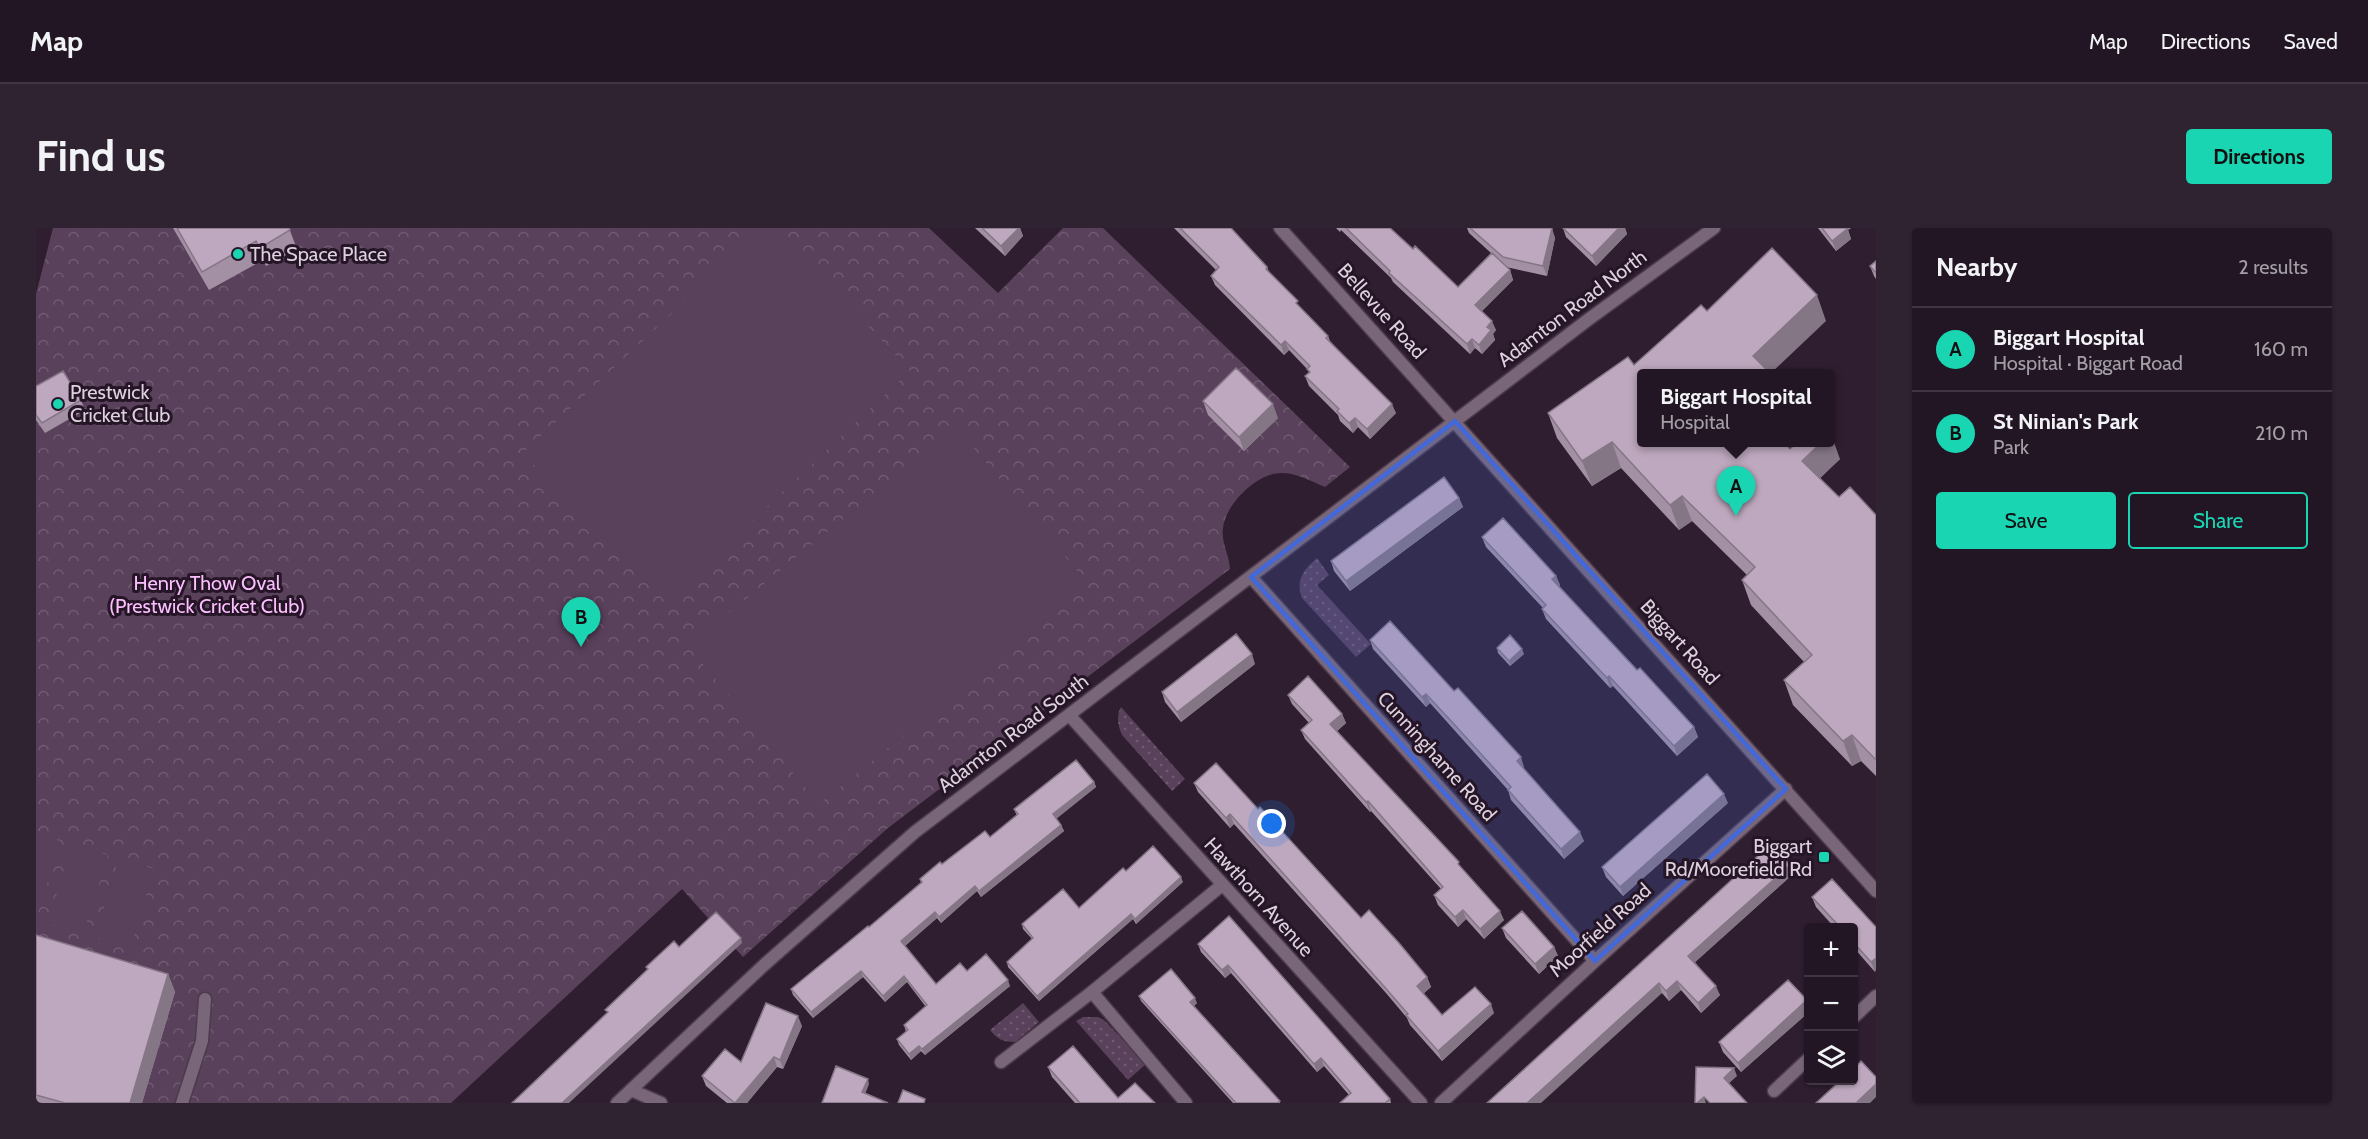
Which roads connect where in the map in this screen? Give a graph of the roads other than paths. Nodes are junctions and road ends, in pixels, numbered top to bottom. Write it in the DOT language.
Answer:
graph roads {
  1 [pos="1280,228"];
  2 [pos="1714,228"];
  3 [pos="1455,421"];
  4 [pos="1251,577"];
  5 [pos="1070,716"];
  6 [pos="1786,789"];
  7 [pos="1222,885"];
  8 [pos="1876,891"];
  9 [pos="1595,961"];
  10 [pos="1092,992"];
  11 [pos="1876,996"];
  12 [pos="205,999"];
  13 [pos="1858,1013"];
  14 [pos="1001,1062"];
  15 [pos="1804,1064"];
  16 [pos="631,1090"];
  17 [pos="1774,1091"];
  18 [pos="182,1103"];
  19 [pos="617,1103"];
  20 [pos="661,1103"];
  21 [pos="1186,1103"];
  22 [pos="1421,1103"];
  23 [pos="1441,1103"];
  1 -- 3 [label="street, Bellevue Road"];
  2 -- 3 [label="street, Adamton Road North"];
  3 -- 4 [label="street, Adamton Road South"];
  3 -- 6 [label="street, Biggart Road"];
  4 -- 5 [label="street, Adamton Road South"];
  4 -- 9 [label="street, Cunninghame Road"];
  5 -- 7 [label="street, Hawthorn Avenue"];
  5 -- 16 [label="street, Adamton Road South"];
  6 -- 8 [label="street, Biggart Road"];
  6 -- 9 [label="street, Moorfield Road"];
  7 -- 10 [label="street"];
  7 -- 22 [label="street, Hawthorn Avenue"];
  9 -- 23 [label="street, Moorfield Road"];
  10 -- 14 [label="street"];
  10 -- 21 [label="street"];
  11 -- 13 [label="street"];
  12 -- 18 [label="street"];
  15 -- 17 [label="street"];
  16 -- 19 [label="street, Adamton Road South"];
  16 -- 20 [label="street"];
}
